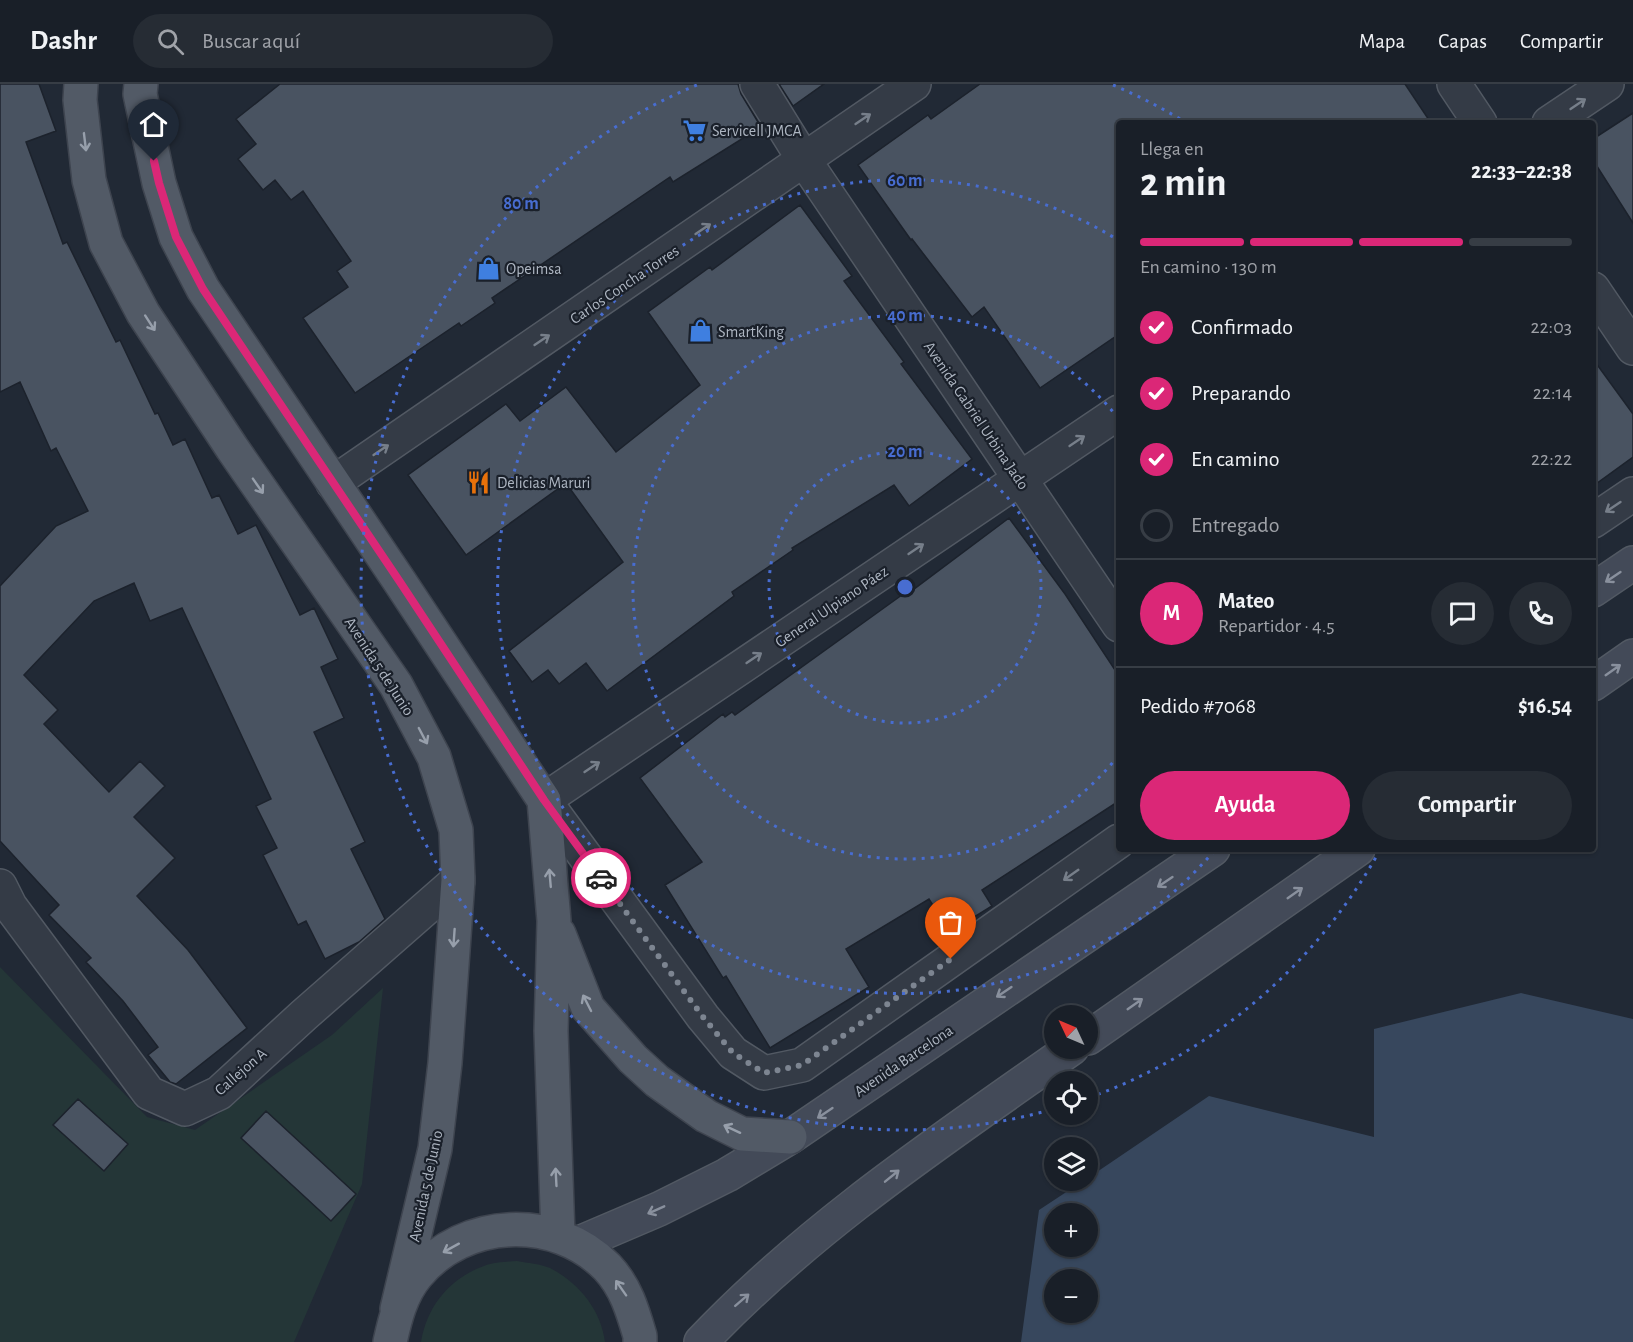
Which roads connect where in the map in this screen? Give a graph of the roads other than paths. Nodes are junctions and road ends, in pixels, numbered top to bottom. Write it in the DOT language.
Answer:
graph roads {
  1 [pos="81,84"];
  2 [pos="141,84"];
  3 [pos="757,84"];
  4 [pos="914,84"];
  5 [pos="1454,84"];
  6 [pos="1607,84"];
  7 [pos="1478,120"];
  8 [pos="1553,120"];
  9 [pos="804,160"];
  10 [pos="1596,293"];
  11 [pos="1633,348"];
  12 [pos="1116,414"];
  13 [pos="1021,479"];
  14 [pos="333,483"];
  15 [pos="1633,494"];
  16 [pos="1596,519"];
  17 [pos="1633,563"];
  18 [pos="1596,588"];
  19 [pos="1116,621"];
  20 [pos="1633,656"];
  21 [pos="1596,682"];
  22 [pos="544,800"];
  23 [pos="1116,843"];
  24 [pos="1209,852"];
  25 [pos="1354,852"];
  26 [pos="458,880"];
  27 [pos="0,886"];
  28 [pos="554,921"];
  29 [pos="1098,1031"];
  30 [pos="1056,1059"];
  31 [pos="790,1137"];
  32 [pos="567,1240"];
  33 [pos="397,1309"];
  34 [pos="390,1342"];
  35 [pos="640,1342"];
  36 [pos="701,1342"];
  1 -- 26 [label="main road, Avenida 5 de Junio, one-way"];
  2 -- 14 [label="main road"];
  3 -- 9 [label="street, Avenida Gabriel Urbina Jado"];
  9 -- 4 [label="street, Carlos Concha Torres, one-way"];
  5 -- 7 [label="street"];
  8 -- 6 [label="street, one-way"];
  9 -- 13 [label="street, Avenida Gabriel Urbina Jado"];
  14 -- 9 [label="street, Carlos Concha Torres, one-way"];
  10 -- 11 [label="street"];
  13 -- 12 [label="street, General Ulpiano Páez, one-way"];
  13 -- 19 [label="street, Avenida Gabriel Urbina Jado"];
  22 -- 13 [label="street, General Ulpiano Páez, one-way"];
  14 -- 22 [label="main road"];
  15 -- 16 [label="street, one-way"];
  17 -- 18 [label="main road, one-way"];
  21 -- 20 [label="main road, one-way"];
  23 -- 22 [label="street, one-way"];
  28 -- 22 [label="main road, one-way"];
  24 -- 31 [label="main road, Avenida Barcelona, one-way"];
  29 -- 25 [label="main road, one-way"];
  26 -- 27 [label="street, Callejon A"];
  26 -- 33 [label="main road, Avenida 5 de Junio, one-way"];
  31 -- 28 [label="main road, one-way"];
  32 -- 28 [label="main road, one-way"];
  36 -- 30 [label="main road, one-way"];
  31 -- 32 [label="main road, Avenida Barcelona, one-way"];
  32 -- 33 [label="main road, one-way"];
  35 -- 32 [label="main road, one-way"];
  33 -- 34 [label="main road, Avenida 5 de Junio"];
}
